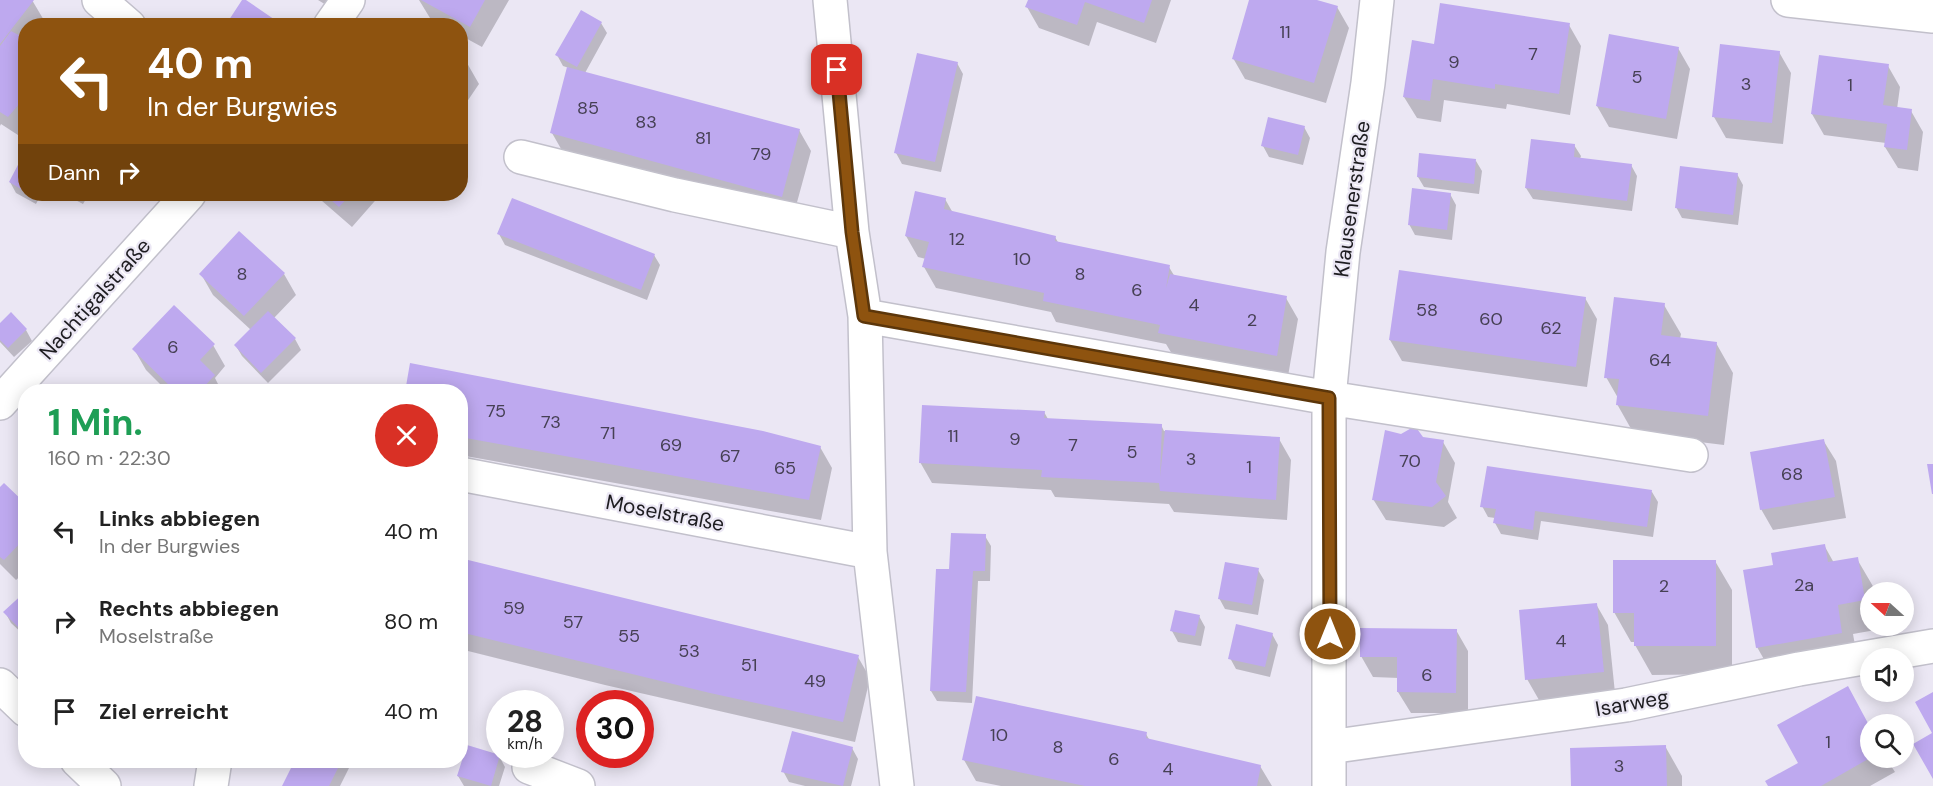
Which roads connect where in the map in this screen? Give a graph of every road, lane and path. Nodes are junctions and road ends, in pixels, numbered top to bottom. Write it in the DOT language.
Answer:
graph roads {
  1 [pos="99,0"];
  2 [pos="348,0"];
  3 [pos="830,0"];
  4 [pos="1377,0"];
  5 [pos="1788,0"];
  6 [pos="1933,16"];
  7 [pos="120,18"];
  8 [pos="336,18"];
  9 [pos="521,157"];
  10 [pos="183,201"];
  11 [pos="852,232"];
  12 [pos="864,316"];
  13 [pos="1329,398"];
  14 [pos="0,403"];
  15 [pos="1691,455"];
  16 [pos="468,476"];
  17 [pos="870,552"];
  18 [pos="1933,646"];
  19 [pos="0,685"];
  20 [pos="18,702"];
  21 [pos="1329,747"];
  22 [pos="86,768"];
  23 [pos="214,768"];
  24 [pos="534,768"];
  25 [pos="104,786"];
  26 [pos="211,786"];
  27 [pos="578,786"];
  28 [pos="897,786"];
  29 [pos="1329,786"];
  1 -- 7 [label="street"];
  2 -- 8 [label="street"];
  3 -- 11 [label="street"];
  4 -- 13 [label="street, Klausenerstraße"];
  5 -- 6 [label="street"];
  9 -- 11 [label="street"];
  10 -- 14 [label="street, Nachtigalstraße"];
  11 -- 12 [label="street"];
  12 -- 13 [label="street"];
  12 -- 17 [label="street"];
  13 -- 15 [label="street"];
  13 -- 21 [label="street, Klausenerstraße"];
  16 -- 17 [label="street, Moselstraße"];
  17 -- 28 [label="street"];
  18 -- 21 [label="street, Isarweg"];
  19 -- 20 [label="street"];
  21 -- 29 [label="street, Klausenerstraße"];
  22 -- 25 [label="street"];
  23 -- 26 [label="street"];
  24 -- 27 [label="street"];
}
